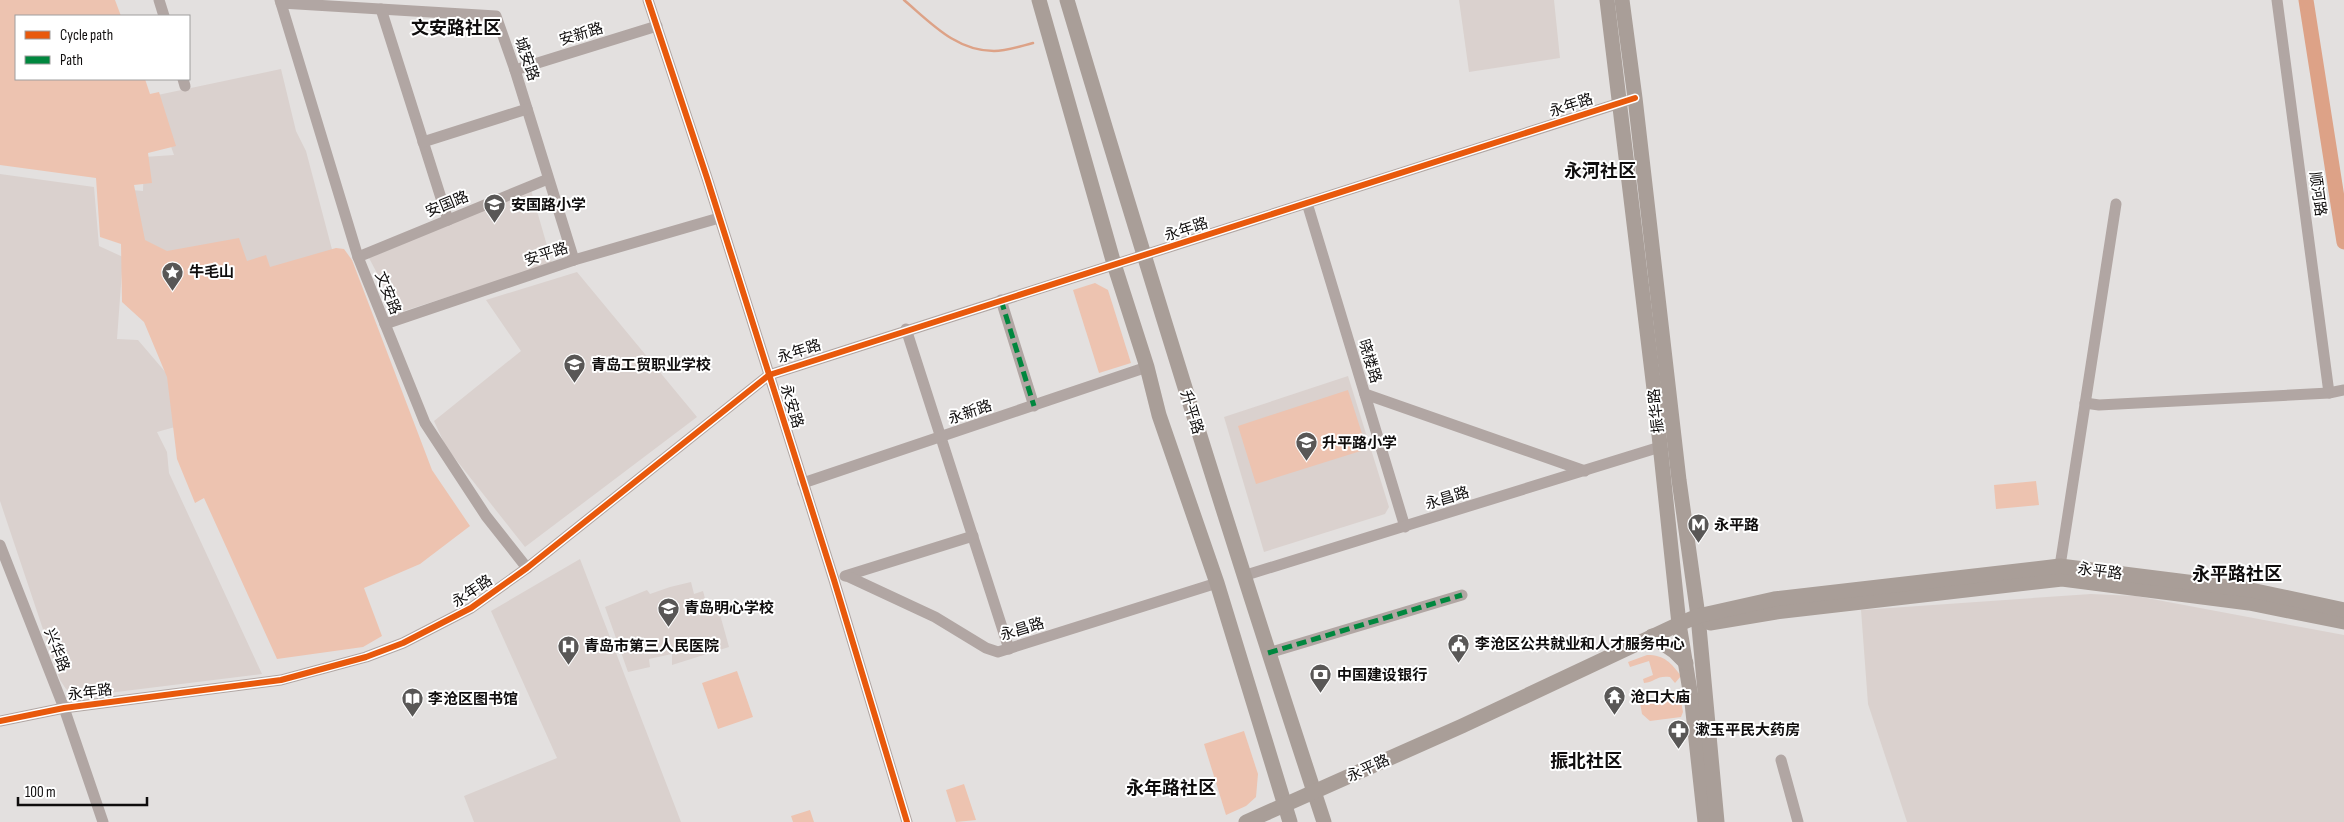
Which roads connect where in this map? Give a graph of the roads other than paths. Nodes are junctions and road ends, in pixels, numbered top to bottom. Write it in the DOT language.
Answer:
graph roads {
  1 [pos="159,0"];
  2 [pos="648,0"];
  3 [pos="1039,0"];
  4 [pos="1067,0"];
  5 [pos="1607,0"];
  6 [pos="1622,0"];
  7 [pos="2277,0"];
  8 [pos="281,1"];
  9 [pos="381,9"];
  10 [pos="164,15"];
  11 [pos="657,26"];
  12 [pos="515,70"];
  13 [pos="1628,100"];
  14 [pos="527,109"];
  15 [pos="423,142"];
  16 [pos="548,178"];
  17 [pos="1307,203"];
  18 [pos="2116,204"];
  19 [pos="719,218"];
  20 [pos="448,220"];
  21 [pos="1143,256"];
  22 [pos="358,257"];
  23 [pos="574,260"];
  24 [pos="1114,264"];
  25 [pos="1001,300"];
  26 [pos="385,324"];
  27 [pos="906,330"];
  28 [pos="1147,368"];
  29 [pos="769,374"];
  30 [pos="2344,390"];
  31 [pos="2329,393"];
  32 [pos="1365,394"];
  33 [pos="2085,404"];
  34 [pos="1034,406"];
  35 [pos="941,437"];
  36 [pos="1660,447"];
  37 [pos="1585,471"];
  38 [pos="803,483"];
  39 [pos="1405,527"];
  40 [pos="973,536"];
  41 [pos="0,545"];
  42 [pos="527,568"];
  43 [pos="2061,572"];
  44 [pos="847,576"];
  45 [pos="1244,576"];
  46 [pos="834,580"];
  47 [pos="1217,583"];
  48 [pos="1462,595"];
  49 [pos="2344,610"];
  50 [pos="1698,620"];
  51 [pos="2344,622"];
  52 [pos="1679,624"];
  53 [pos="1652,636"];
  54 [pos="1009,648"];
  55 [pos="1268,652"];
  56 [pos="1686,663"];
  57 [pos="64,708"];
  58 [pos="0,721"];
  59 [pos="1782,760"];
  60 [pos="1314,791"];
  61 [pos="1285,804"];
  62 [pos="103,822"];
  63 [pos="907,822"];
  64 [pos="1246,822"];
  65 [pos="1290,822"];
  66 [pos="1324,822"];
  67 [pos="1705,822"];
  68 [pos="1717,822"];
  69 [pos="1798,822"];
  1 -- 10 [label="street"];
  2 -- 11 [label="street, 永安路"];
  3 -- 24 [label="main road, 升平路"];
  4 -- 21 [label="main road, 升平路"];
  5 -- 13 [label="main road, 振华路"];
  6 -- 13 [label="main road, 振华路"];
  7 -- 31 [label="street, 顺河路"];
  8 -- 9 [label="street, 城安路"];
  8 -- 22 [label="street, 文安路"];
  9 -- 12 [label="street, 城安路"];
  9 -- 15 [label="street"];
  11 -- 12 [label="street, 安新路"];
  11 -- 19 [label="street, 永安路"];
  12 -- 14 [label="street, 城安路"];
  13 -- 17 [label="street, 永年路"];
  13 -- 36 [label="main road, 振华路"];
  13 -- 50 [label="main road, 振华路"];
  14 -- 15 [label="street"];
  14 -- 16 [label="street, 城安路"];
  15 -- 20 [label="street"];
  16 -- 20 [label="street, 安国路"];
  16 -- 23 [label="street, 城安路"];
  17 -- 21 [label="street, 永年路"];
  17 -- 32 [label="street, 晓楼路"];
  18 -- 33 [label="street"];
  19 -- 23 [label="street, 安平路"];
  19 -- 29 [label="street, 永安路"];
  20 -- 22 [label="street, 安国路"];
  21 -- 24 [label="street, 永年路"];
  21 -- 45 [label="main road, 升平路"];
  22 -- 26 [label="street, 文安路"];
  23 -- 26 [label="street, 安平路"];
  24 -- 25 [label="street, 永年路"];
  24 -- 28 [label="main road, 升平路"];
  25 -- 27 [label="street, 永年路"];
  25 -- 34 [label="street"];
  26 -- 42 [label="street, 文安路"];
  27 -- 29 [label="street, 永年路"];
  27 -- 35 [label="street"];
  28 -- 34 [label="street, 永新路"];
  28 -- 47 [label="main road, 升平路"];
  29 -- 38 [label="street, 永安路"];
  29 -- 42 [label="street, 永年路"];
  30 -- 31 [label="street"];
  31 -- 33 [label="street"];
  32 -- 37 [label="street"];
  32 -- 39 [label="street, 晓楼路"];
  33 -- 43 [label="street"];
  34 -- 35 [label="street, 永新路"];
  35 -- 38 [label="street, 永新路"];
  35 -- 40 [label="street"];
  36 -- 37 [label="street, 永昌路"];
  36 -- 52 [label="main road, 振华路"];
  37 -- 39 [label="street, 永昌路"];
  38 -- 46 [label="street, 永安路"];
  39 -- 45 [label="street, 永昌路"];
  40 -- 44 [label="street"];
  40 -- 54 [label="street"];
  41 -- 57 [label="street, 兴华路"];
  42 -- 57 [label="street, 永年路"];
  43 -- 49 [label="main road, 永平路"];
  43 -- 50 [label="main road, 永平路"];
  43 -- 51 [label="main road, 永平路"];
  44 -- 46 [label="street"];
  44 -- 54 [label="street, 永昌路"];
  45 -- 55 [label="main road, 升平路"];
  46 -- 63 [label="street, 永安路"];
  47 -- 54 [label="street, 永昌路"];
  47 -- 61 [label="main road, 升平路"];
  48 -- 55 [label="street"];
  50 -- 52 [label="main road, 永平路"];
  50 -- 68 [label="main road, 振华路"];
  52 -- 53 [label="main road, 永平路"];
  52 -- 56 [label="main road, 振华路"];
  53 -- 56 [label="main road"];
  53 -- 60 [label="main road, 永平路"];
  55 -- 60 [label="main road, 升平路"];
  56 -- 67 [label="main road, 振华路"];
  57 -- 58 [label="street, 永年路"];
  57 -- 62 [label="street, 兴华路"];
  59 -- 69 [label="street"];
  60 -- 61 [label="main road, 永平路"];
  60 -- 66 [label="main road, 升平路"];
  61 -- 64 [label="main road, 永平路"];
  61 -- 65 [label="main road, 升平路"];
}
